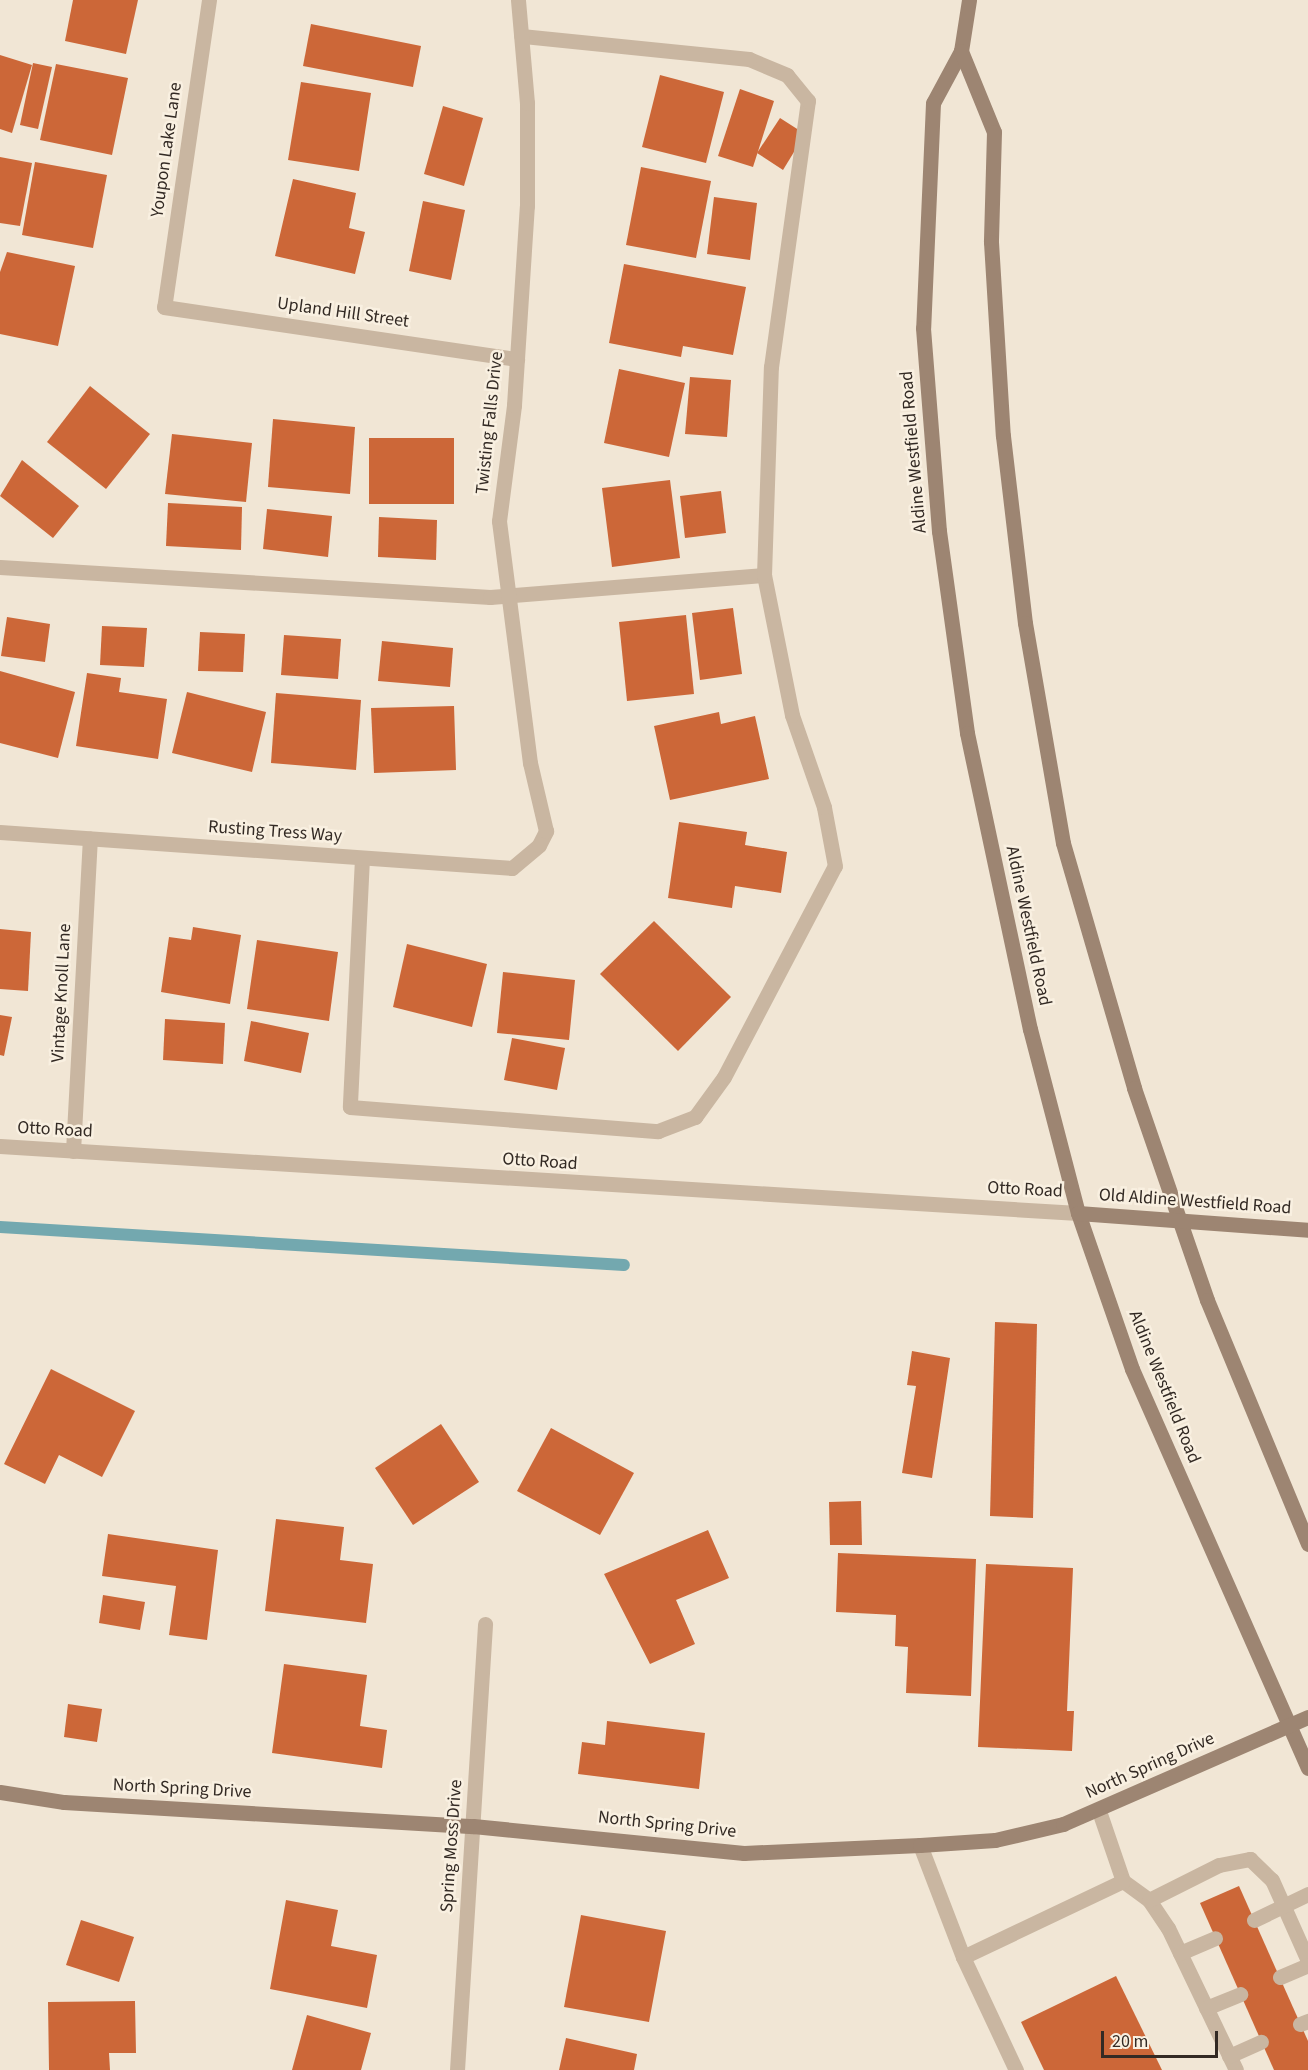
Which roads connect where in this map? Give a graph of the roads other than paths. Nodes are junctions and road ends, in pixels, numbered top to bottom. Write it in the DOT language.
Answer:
graph roads {
  1 [pos="209,0"];
  2 [pos="518,0"];
  3 [pos="969,0"];
  4 [pos="521,36"];
  5 [pos="961,51"];
  6 [pos="164,307"];
  7 [pos="517,359"];
  8 [pos="0,567"];
  9 [pos="764,575"];
  10 [pos="506,592"];
  11 [pos="0,832"];
  12 [pos="90,838"];
  13 [pos="539,845"];
  14 [pos="362,858"];
  15 [pos="0,1146"];
  16 [pos="73,1150"];
  17 [pos="1078,1213"];
  18 [pos="1184,1221"];
  19 [pos="1308,1230"];
  20 [pos="1308,1545"];
  21 [pos="485,1624"];
  22 [pos="1308,1717"];
  23 [pos="1289,1725"];
  24 [pos="1308,1768"];
  25 [pos="0,1792"];
  26 [pos="1099,1811"];
  27 [pos="472,1826"];
  28 [pos="920,1845"];
  29 [pos="1123,1881"];
  30 [pos="1308,1894"];
  31 [pos="1149,1900"];
  32 [pos="1283,1907"];
  33 [pos="1254,1920"];
  34 [pos="1215,1938"];
  35 [pos="1180,1953"];
  36 [pos="963,1957"];
  37 [pos="1308,1963"];
  38 [pos="1280,1977"];
  39 [pos="1240,1994"];
  40 [pos="1206,2008"];
  41 [pos="1261,2042"];
  42 [pos="1232,2063"];
  43 [pos="457,2070"];
  44 [pos="1016,2070"];
  1 -- 6 [label="street, Youpon Lake Lane"];
  2 -- 4 [label="street, Twisting Falls Drive"];
  3 -- 5 [label="main road, Aldine Westfield Road"];
  4 -- 7 [label="street, Twisting Falls Drive"];
  4 -- 9 [label="street"];
  5 -- 17 [label="main road, Aldine Westfield Road"];
  5 -- 18 [label="main road"];
  6 -- 7 [label="street, Upland Hill Street"];
  7 -- 10 [label="street, Twisting Falls Drive"];
  8 -- 10 [label="street"];
  9 -- 10 [label="street"];
  9 -- 14 [label="street"];
  10 -- 13 [label="street, Twisting Falls Drive"];
  11 -- 12 [label="street, Rusting Tress Way"];
  12 -- 14 [label="street, Rusting Tress Way"];
  12 -- 16 [label="street, Vintage Knoll Lane"];
  13 -- 14 [label="street, Rusting Tress Way"];
  15 -- 16 [label="street, Otto Road"];
  16 -- 17 [label="street, Otto Road"];
  17 -- 18 [label="main road, Old Aldine Westfield Road"];
  17 -- 23 [label="main road, Aldine Westfield Road"];
  18 -- 19 [label="main road, Old Aldine Westfield Road"];
  18 -- 20 [label="main road"];
  21 -- 27 [label="street, Spring Moss Drive"];
  22 -- 23 [label="main road, North Spring Drive"];
  23 -- 24 [label="main road, Aldine Westfield Road"];
  23 -- 26 [label="main road, North Spring Drive"];
  25 -- 27 [label="main road, North Spring Drive"];
  26 -- 28 [label="main road, North Spring Drive"];
  26 -- 29 [label="street"];
  27 -- 28 [label="main road, North Spring Drive"];
  27 -- 43 [label="street, Spring Moss Drive"];
  28 -- 36 [label="street"];
  29 -- 31 [label="street"];
  29 -- 36 [label="street"];
  30 -- 32 [label="street"];
  31 -- 32 [label="street"];
  31 -- 35 [label="street"];
  32 -- 33 [label="street"];
  32 -- 37 [label="street"];
  34 -- 35 [label="street"];
  35 -- 40 [label="street"];
  36 -- 44 [label="street"];
  37 -- 38 [label="street"];
  39 -- 40 [label="street"];
  40 -- 42 [label="street"];
  41 -- 42 [label="street"];
}
